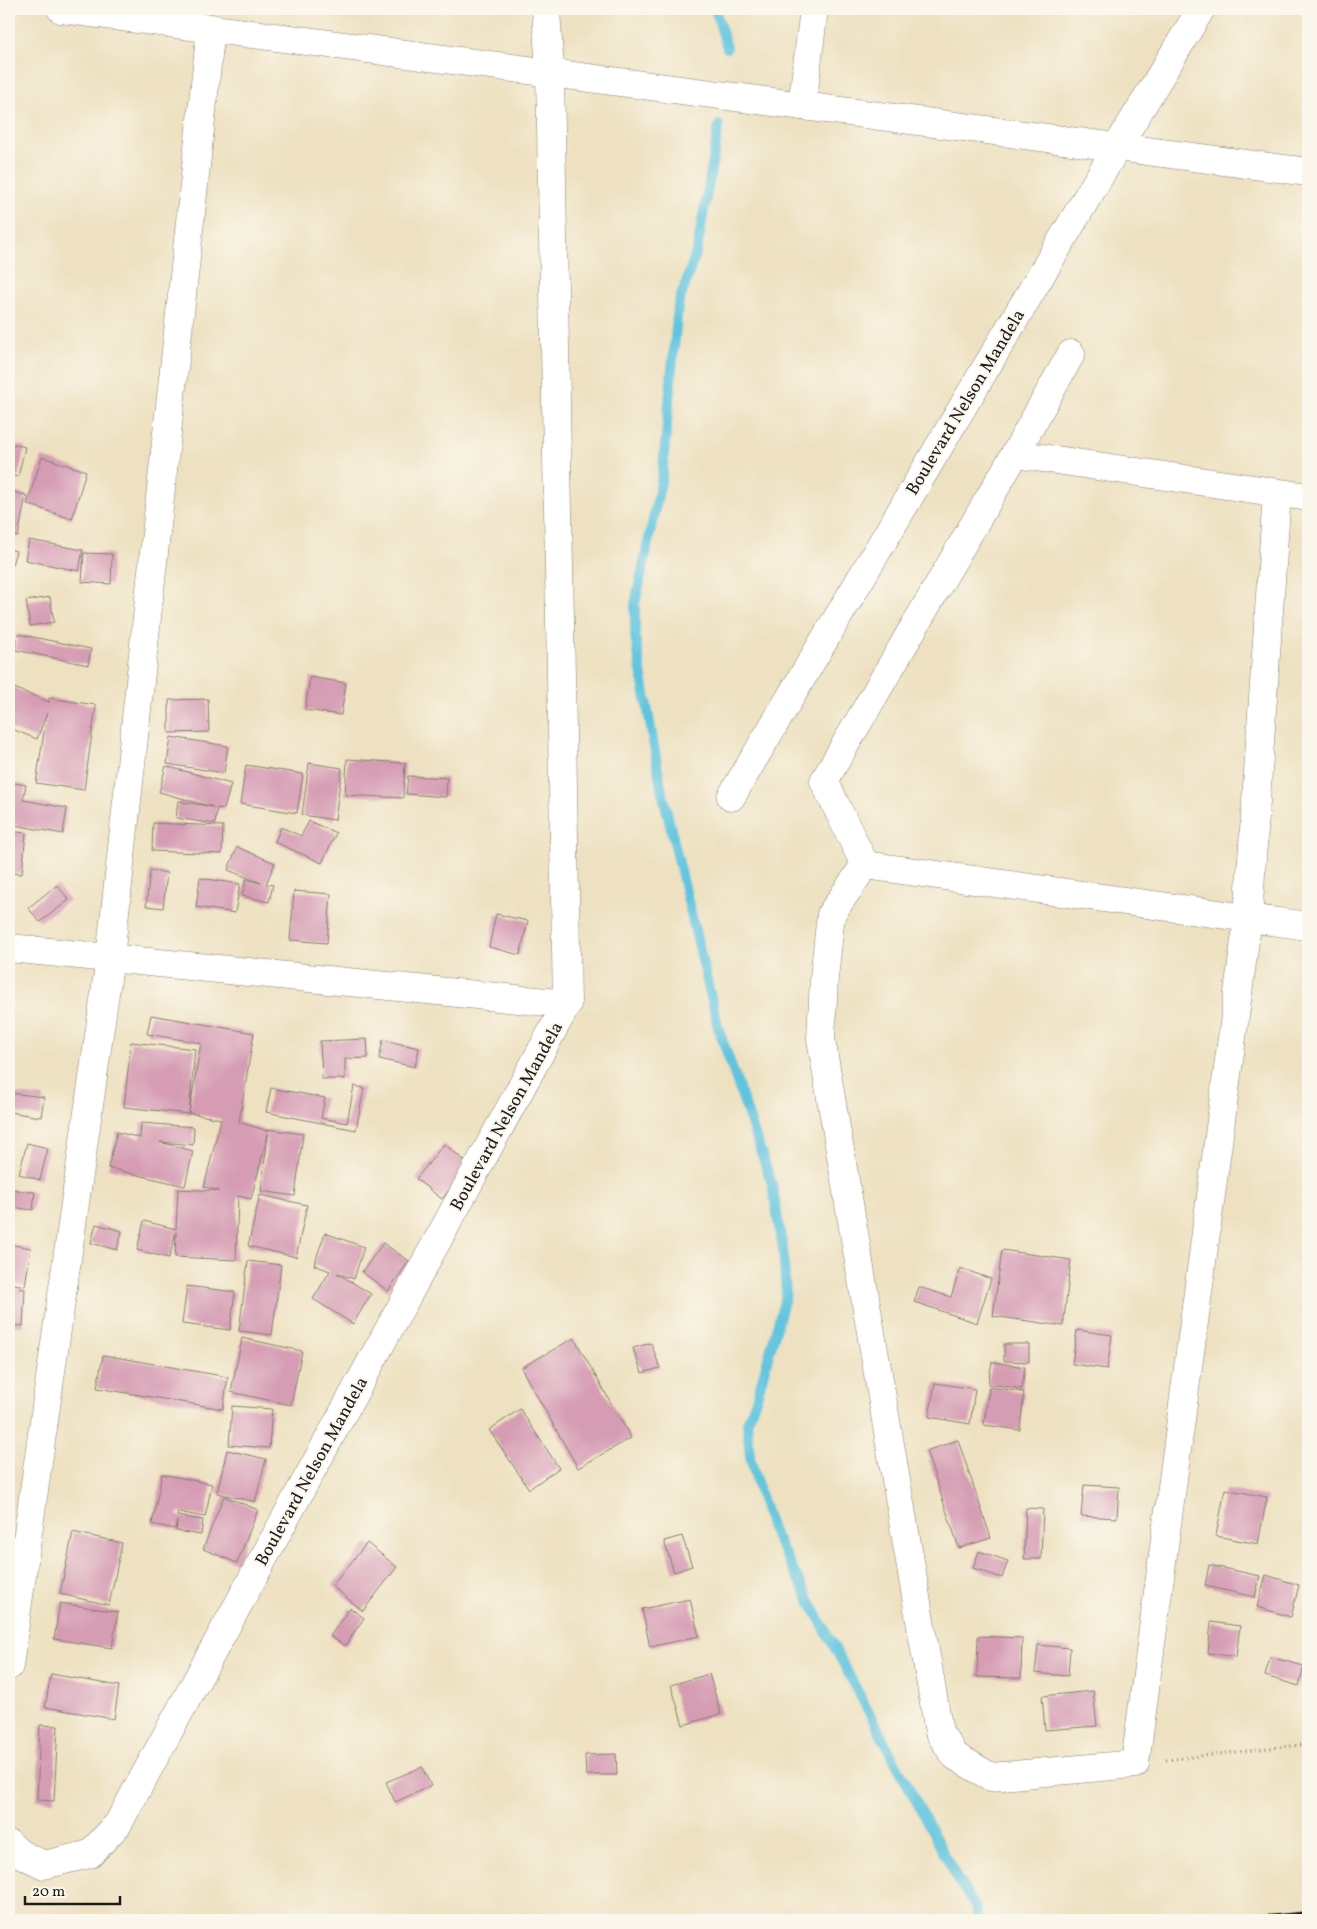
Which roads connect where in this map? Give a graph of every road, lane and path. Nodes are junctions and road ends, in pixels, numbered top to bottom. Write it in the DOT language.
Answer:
graph roads {
  1 [pos="61,9"];
  2 [pos="546,9"];
  3 [pos="814,9"];
  4 [pos="1201,9"];
  5 [pos="211,28"];
  6 [pos="550,73"];
  7 [pos="802,106"];
  8 [pos="1117,147"];
  9 [pos="1308,172"];
  10 [pos="1071,354"];
  11 [pos="1015,454"];
  12 [pos="1277,493"];
  13 [pos="1308,497"];
  14 [pos="731,797"];
  15 [pos="864,865"];
  16 [pos="1248,918"];
  17 [pos="1308,926"];
  18 [pos="9,948"];
  19 [pos="110,958"];
  20 [pos="567,1004"];
  21 [pos="9,1666"];
  22 [pos="1308,1744"];
  23 [pos="1135,1764"];
  24 [pos="9,1844"];
  1 -- 5 [label="street"];
  2 -- 6 [label="street"];
  3 -- 7 [label="street"];
  4 -- 8 [label="street, Boulevard Nelson Mandela"];
  5 -- 6 [label="street"];
  5 -- 19 [label="street"];
  6 -- 7 [label="street"];
  6 -- 20 [label="street"];
  7 -- 8 [label="street"];
  8 -- 9 [label="street"];
  8 -- 14 [label="street, Boulevard Nelson Mandela"];
  10 -- 11 [label="street"];
  11 -- 12 [label="street"];
  11 -- 15 [label="street"];
  12 -- 13 [label="street"];
  12 -- 16 [label="street"];
  15 -- 16 [label="street"];
  15 -- 23 [label="street"];
  16 -- 17 [label="street"];
  16 -- 23 [label="street"];
  18 -- 19 [label="street"];
  19 -- 20 [label="street"];
  19 -- 21 [label="street"];
  20 -- 24 [label="street, Boulevard Nelson Mandela"];
  22 -- 23 [label="path"];
}
